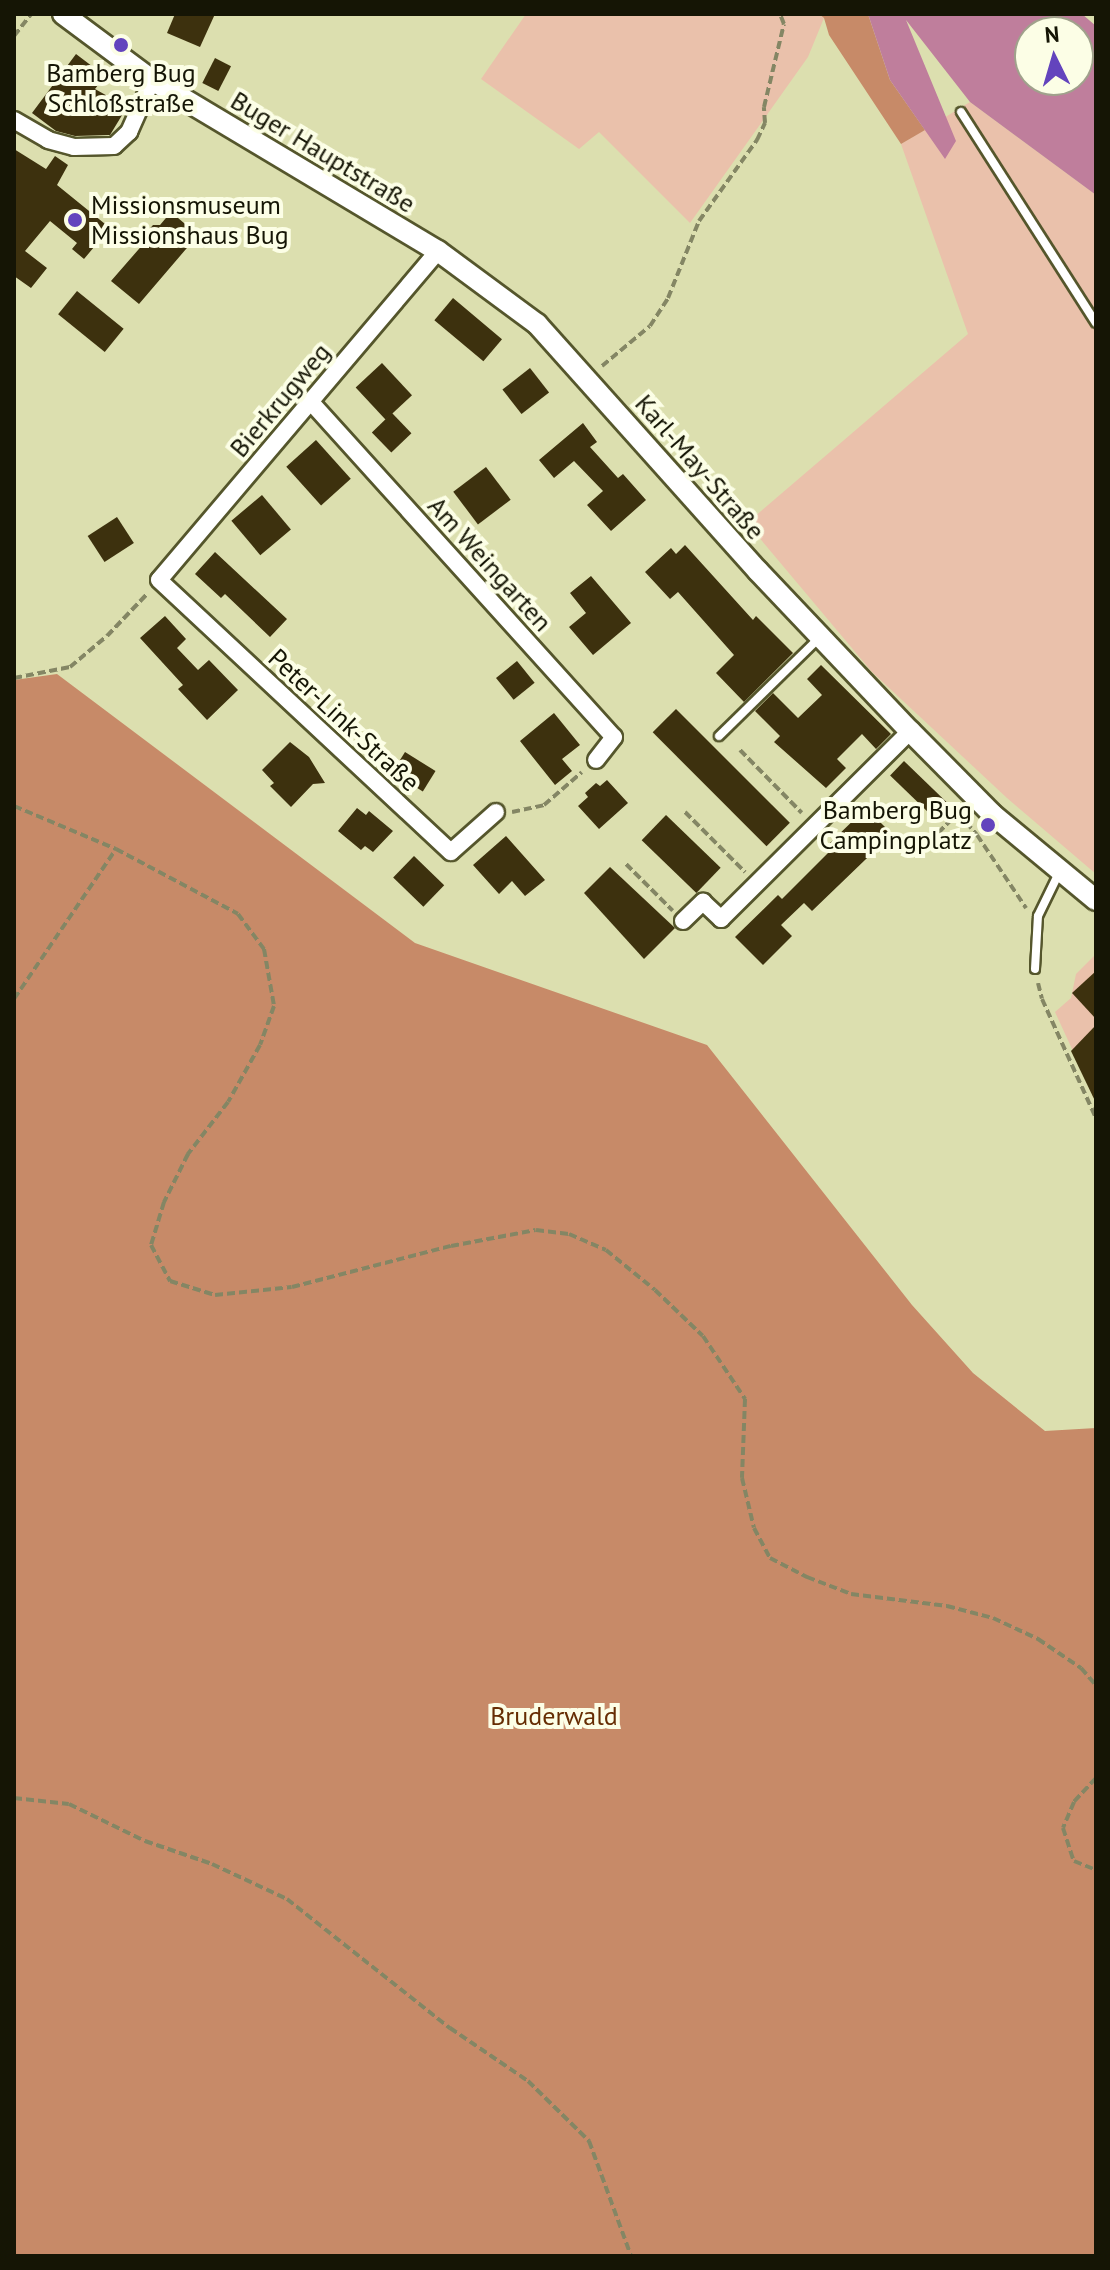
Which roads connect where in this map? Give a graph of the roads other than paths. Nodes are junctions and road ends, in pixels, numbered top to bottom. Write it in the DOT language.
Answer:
graph roads {
  1 [pos="63,14"];
  2 [pos="152,80"];
  3 [pos="961,112"];
  4 [pos="14,120"];
  5 [pos="438,251"];
  6 [pos="1096,323"];
  7 [pos="310,401"];
  8 [pos="159,580"];
  9 [pos="820,637"];
  10 [pos="910,731"];
  11 [pos="719,736"];
  12 [pos="596,760"];
  13 [pos="496,812"];
  14 [pos="1059,872"];
  15 [pos="1096,900"];
  16 [pos="683,921"];
  17 [pos="1035,969"];
  1 -- 2 [label="street, Buger Hauptstraße"];
  2 -- 4 [label="street"];
  2 -- 5 [label="street, Buger Hauptstraße"];
  3 -- 6 [label="lane"];
  5 -- 7 [label="street, Bierkrugweg"];
  5 -- 9 [label="street, Karl-May-Straße"];
  7 -- 8 [label="street, Bierkrugweg"];
  7 -- 12 [label="street, Am Weingarten"];
  8 -- 13 [label="street, Peter-Link-Straße"];
  9 -- 10 [label="street, Karl-May-Straße"];
  9 -- 11 [label="lane"];
  10 -- 14 [label="street, Karl-May-Straße"];
  10 -- 16 [label="street"];
  14 -- 15 [label="street, Karl-May-Straße"];
  14 -- 17 [label="lane"];
}
